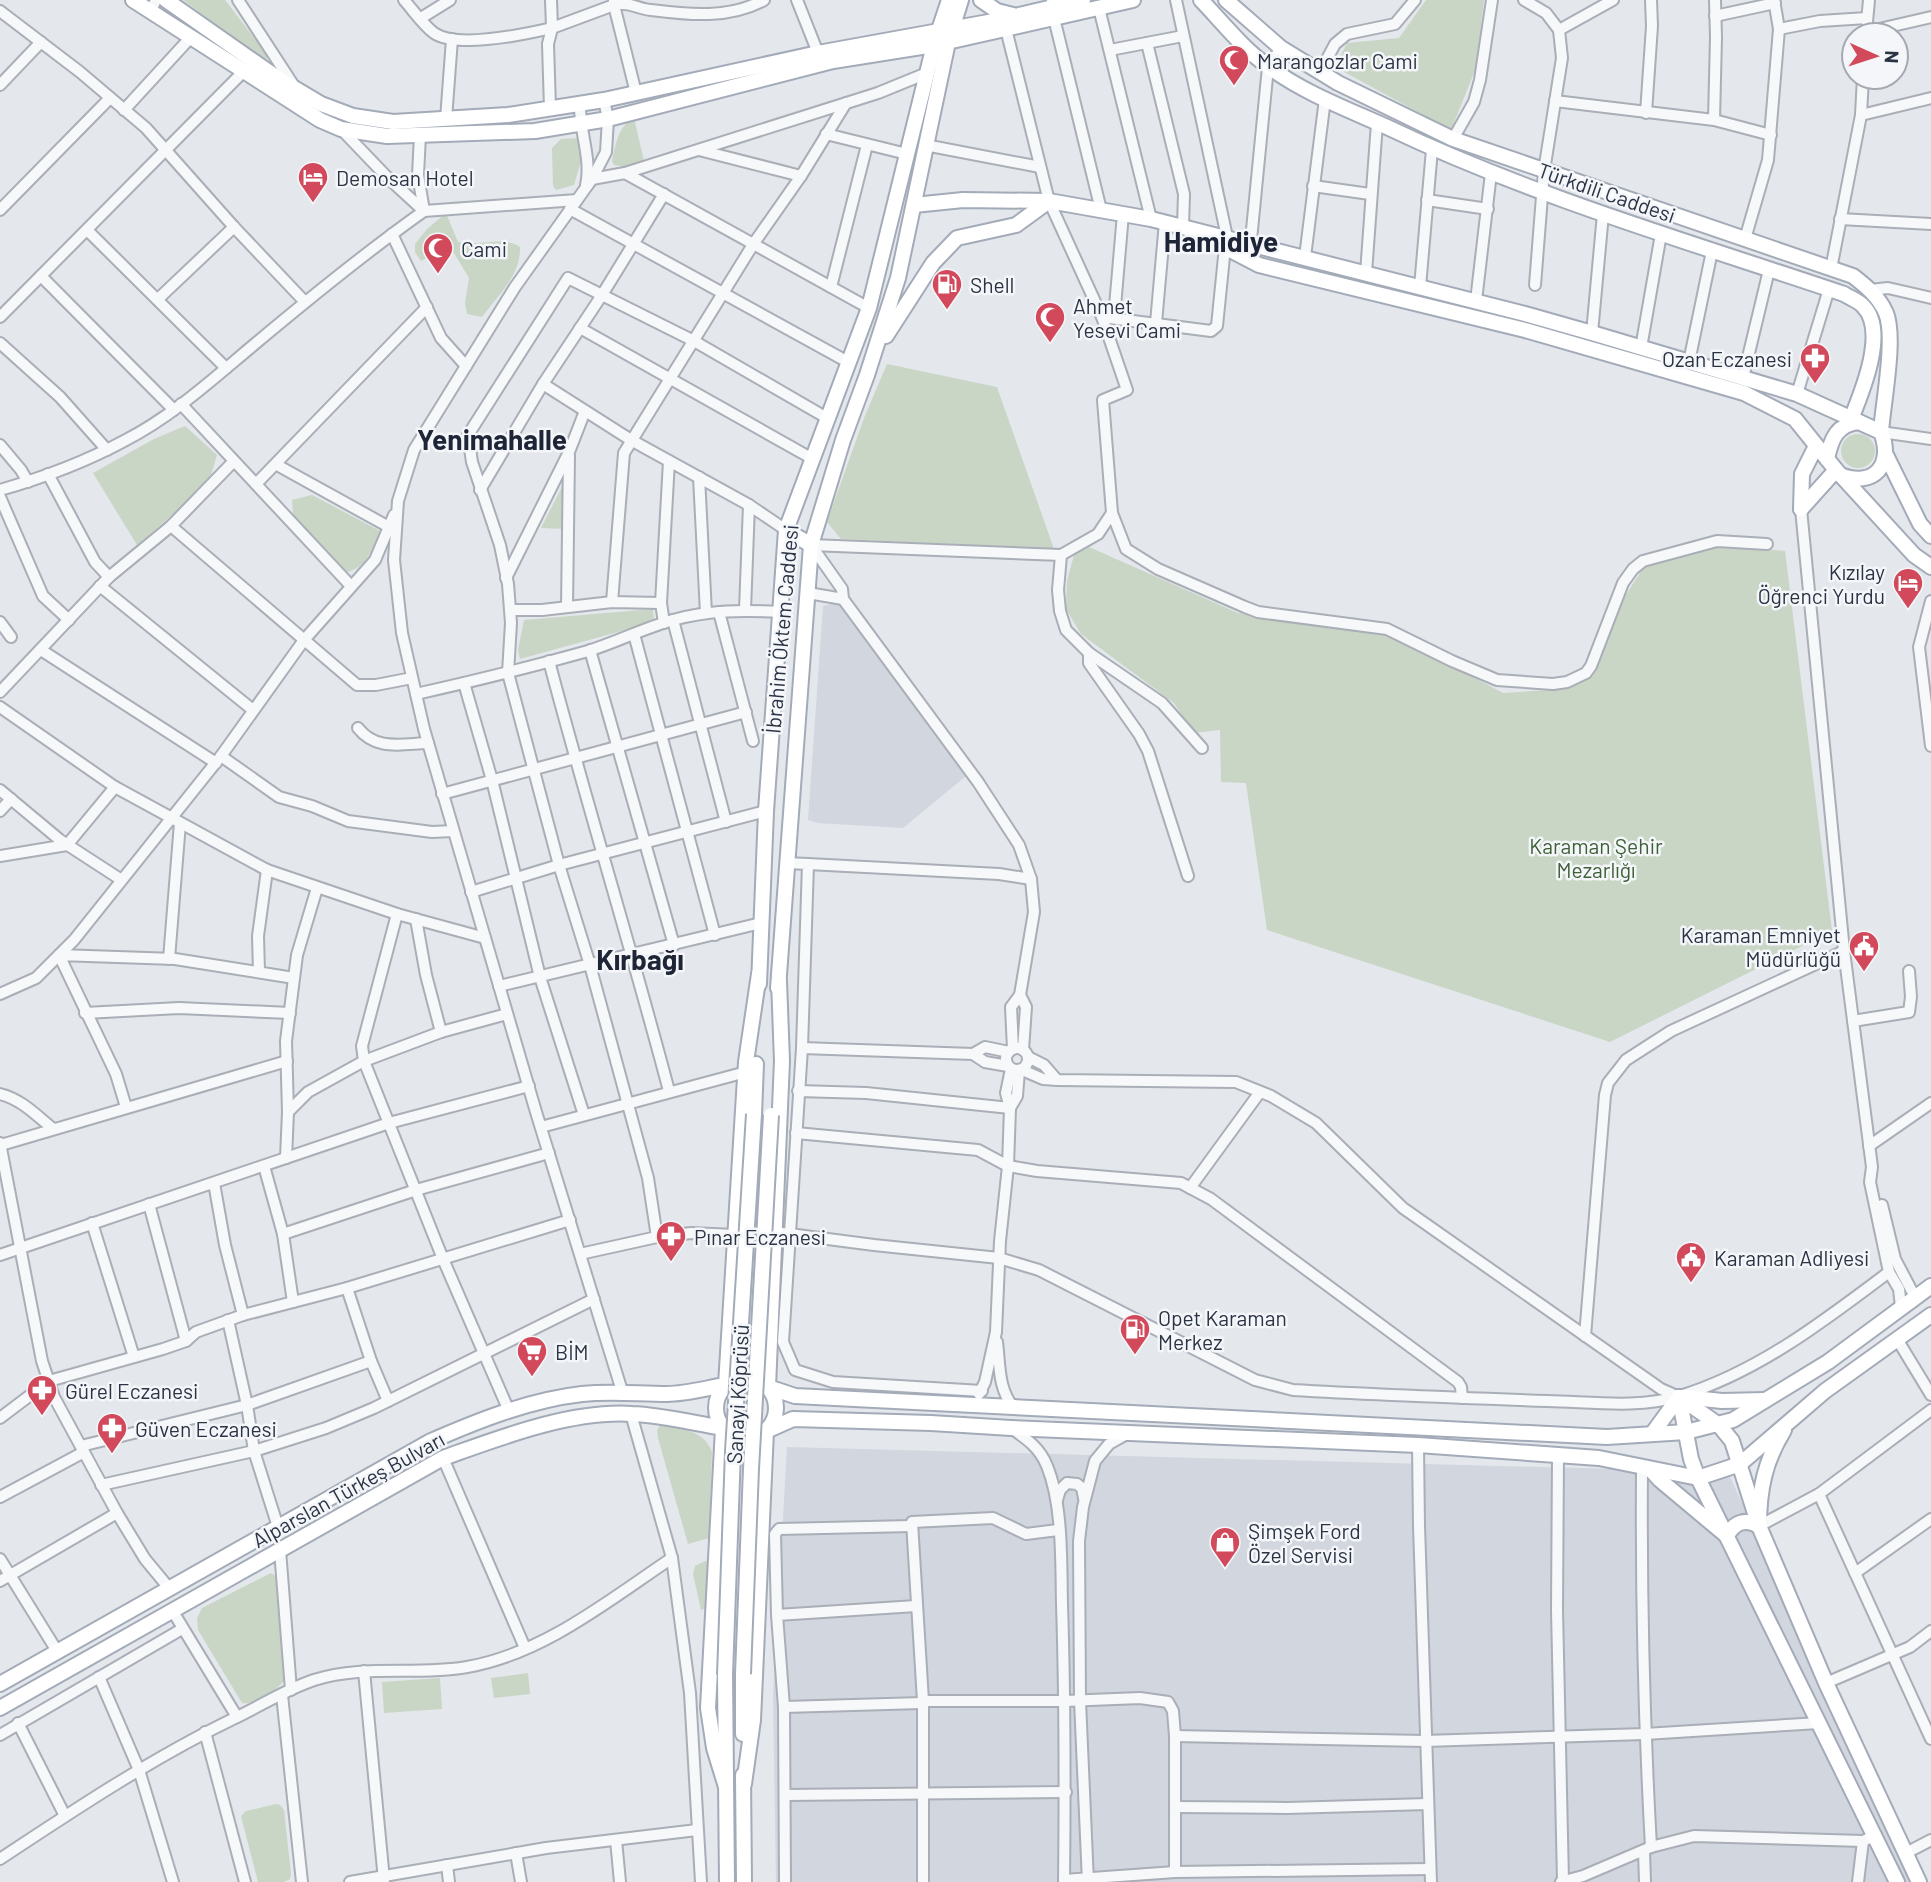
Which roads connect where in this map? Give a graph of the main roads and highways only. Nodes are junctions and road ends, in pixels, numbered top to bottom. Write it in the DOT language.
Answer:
graph roads {
  1 [pos="133,0"];
  2 [pos="166,0"];
  3 [pos="949,0"];
  4 [pos="961,0"];
  5 [pos="981,0"];
  6 [pos="1083,0"];
  7 [pos="1133,0"];
  8 [pos="1201,0"];
  9 [pos="1226,0"];
  10 [pos="154,6"];
  11 [pos="1053,8"];
  12 [pos="1014,16"];
  13 [pos="944,37"];
  14 [pos="1049,201"];
  15 [pos="914,205"];
  16 [pos="1229,246"];
  17 [pos="867,375"];
  18 [pos="1855,420"];
  19 [pos="1881,432"];
  20 [pos="1816,446"];
  21 [pos="1886,455"];
  22 [pos="1834,468"];
  23 [pos="786,530"];
  24 [pos="1931,536"];
  25 [pos="811,545"];
  26 [pos="1931,567"];
  27 [pos="782,586"];
  28 [pos="808,593"];
  29 [pos="759,974"];
  30 [pos="779,981"];
  31 [pos="754,1114"];
  32 [pos="771,1115"];
  33 [pos="1931,1286"];
  34 [pos="1931,1315"];
  35 [pos="726,1385"];
  36 [pos="768,1387"];
  37 [pos="670,1394"];
  38 [pos="795,1396"];
  39 [pos="1679,1396"];
  40 [pos="1767,1400"];
  41 [pos="669,1419"];
  42 [pos="793,1419"];
  43 [pos="1790,1419"];
  44 [pos="1719,1424"];
  45 [pos="723,1428"];
  46 [pos="766,1431"];
  47 [pos="1686,1432"];
  48 [pos="1652,1434"];
  49 [pos="1740,1464"];
  50 [pos="1646,1469"];
  51 [pos="1698,1478"];
  52 [pos="1759,1526"];
  53 [pos="1727,1536"];
  54 [pos="0,1684"];
  55 [pos="0,1708"];
  56 [pos="744,1784"];
  57 [pos="726,1787"];
  58 [pos="727,1882"];
  59 [pos="744,1882"];
  60 [pos="1897,1882"];
  61 [pos="1919,1882"];
  1 -- 10 [label="main road"];
  2 -- 13 [label="main road"];
  3 -- 13 [label="main road, İbrahim Öktem Caddesi"];
  4 -- 13 [label="main road, İbrahim Öktem Caddesi"];
  5 -- 12 [label="main road"];
  6 -- 11 [label="main road"];
  7 -- 11 [label="main road"];
  8 -- 18 [label="main road, Türkdili Caddesi"];
  9 -- 19 [label="main road, Türkdili Caddesi"];
  10 -- 13 [label="main road"];
  11 -- 12 [label="main road"];
  11 -- 13 [label="main road"];
  12 -- 13 [label="main road"];
  13 -- 15 [label="main road, İbrahim Öktem Caddesi"];
  13 -- 23 [label="main road, İbrahim Öktem Caddesi"];
  14 -- 15 [label="main road"];
  14 -- 16 [label="main road"];
  14 -- 17 [label="main road"];
  15 -- 17 [label="main road, İbrahim Öktem Caddesi"];
  16 -- 18 [label="main road"];
  16 -- 20 [label="main road"];
  17 -- 25 [label="main road, İbrahim Öktem Caddesi"];
  18 -- 19 [label="main road"];
  18 -- 22 [label="main road"];
  19 -- 21 [label="main road"];
  20 -- 22 [label="main road"];
  20 -- 22 [label="main road"];
  21 -- 22 [label="main road"];
  21 -- 24 [label="main road"];
  22 -- 26 [label="main road"];
  23 -- 25 [label="main road"];
  23 -- 27 [label="main road, İbrahim Öktem Caddesi"];
  25 -- 28 [label="main road, İbrahim Öktem Caddesi"];
  27 -- 28 [label="main road"];
  27 -- 29 [label="main road, İbrahim Öktem Caddesi"];
  28 -- 30 [label="main road, İbrahim Öktem Caddesi"];
  29 -- 31 [label="main road, İbrahim Öktem Caddesi"];
  29 -- 35 [label="main road"];
  30 -- 32 [label="main road, İbrahim Öktem Caddesi"];
  30 -- 36 [label="main road"];
  31 -- 57 [label="main road, Sanayi Köprüsü, bridge"];
  32 -- 56 [label="main road, Sanayi Köprüsü, bridge"];
  33 -- 40 [label="main road"];
  34 -- 43 [label="main road"];
  35 -- 36 [label="main road"];
  35 -- 37 [label="main road, Alparslan Türkeş Bulvarı"];
  35 -- 45 [label="main road"];
  36 -- 38 [label="main road"];
  36 -- 46 [label="main road"];
  37 -- 41 [label="main road"];
  37 -- 54 [label="main road, Alparslan Türkeş Bulvarı"];
  38 -- 42 [label="main road"];
  38 -- 48 [label="main road"];
  39 -- 40 [label="main road"];
  39 -- 44 [label="main road"];
  39 -- 47 [label="main road"];
  39 -- 48 [label="main road"];
  40 -- 44 [label="main road"];
  41 -- 45 [label="main road, Alparslan Türkeş Bulvarı"];
  41 -- 55 [label="main road, Alparslan Türkeş Bulvarı"];
  42 -- 46 [label="main road"];
  42 -- 50 [label="main road"];
  43 -- 49 [label="main road"];
  43 -- 52 [label="main road"];
  44 -- 47 [label="main road"];
  44 -- 49 [label="main road"];
  45 -- 46 [label="main road"];
  45 -- 57 [label="main road"];
  46 -- 56 [label="main road"];
  47 -- 48 [label="main road"];
  47 -- 51 [label="main road"];
  49 -- 51 [label="main road"];
  49 -- 52 [label="main road"];
  50 -- 51 [label="main road"];
  50 -- 53 [label="main road"];
  51 -- 53 [label="main road"];
  52 -- 53 [label="main road"];
  52 -- 61 [label="main road"];
  53 -- 60 [label="main road"];
  56 -- 59 [label="main road"];
  57 -- 58 [label="main road"];
}
